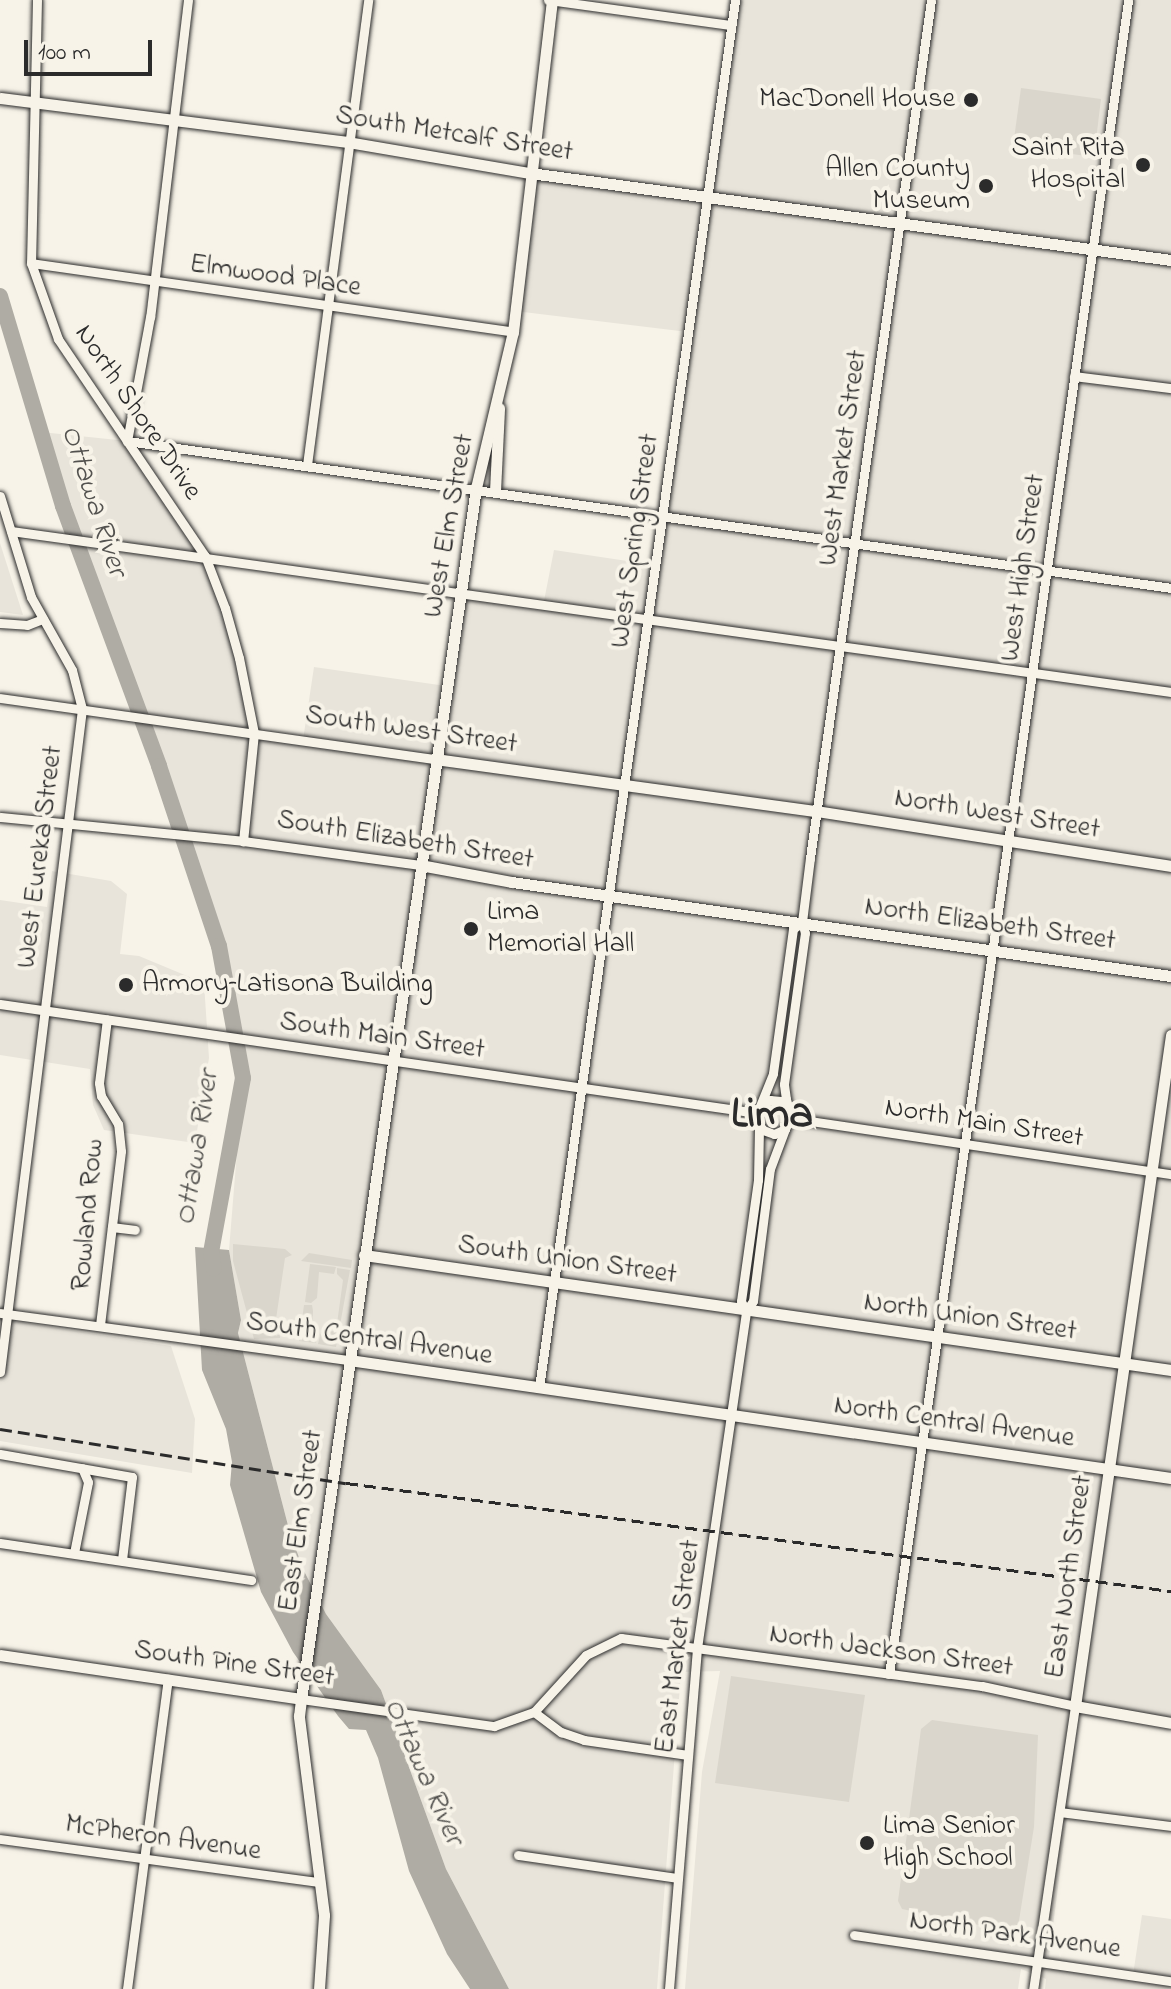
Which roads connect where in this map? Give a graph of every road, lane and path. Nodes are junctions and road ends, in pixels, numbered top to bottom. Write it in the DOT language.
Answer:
graph roads {
  1 [pos="37,0"];
  2 [pos="188,0"];
  3 [pos="368,0"];
  4 [pos="550,0"];
  5 [pos="735,0"];
  6 [pos="931,0"];
  7 [pos="1128,0"];
  8 [pos="731,25"];
  9 [pos="0,98"];
  10 [pos="36,102"];
  11 [pos="173,121"];
  12 [pos="348,142"];
  13 [pos="530,173"];
  14 [pos="708,197"];
  15 [pos="899,225"];
  16 [pos="1092,249"];
  17 [pos="1171,260"];
  18 [pos="31,263"];
  19 [pos="153,282"];
  20 [pos="328,306"];
  21 [pos="513,332"];
  22 [pos="1074,376"];
  23 [pos="1171,388"];
  24 [pos="499,401"];
  25 [pos="127,441"];
  26 [pos="307,465"];
  27 [pos="476,488"];
  28 [pos="495,491"];
  29 [pos="0,496"];
  30 [pos="661,518"];
  31 [pos="11,531"];
  32 [pos="854,544"];
  33 [pos="205,556"];
  34 [pos="1046,571"];
  35 [pos="1171,588"];
  36 [pos="460,594"];
  37 [pos="43,619"];
  38 [pos="647,621"];
  39 [pos="0,623"];
  40 [pos="839,647"];
  41 [pos="1031,673"];
  42 [pos="1171,692"];
  43 [pos="0,698"];
  44 [pos="82,709"];
  45 [pos="254,733"];
  46 [pos="435,759"];
  47 [pos="623,785"];
  48 [pos="816,811"];
  49 [pos="0,817"];
  50 [pos="67,826"];
  51 [pos="1008,840"];
  52 [pos="243,841"];
  53 [pos="420,865"];
  54 [pos="1171,866"];
  55 [pos="607,894"];
  56 [pos="802,922"];
  57 [pos="992,950"];
  58 [pos="1171,976"];
  59 [pos="0,1004"];
  60 [pos="43,1010"];
  61 [pos="107,1019"];
  62 [pos="1171,1035"];
  63 [pos="392,1060"];
  64 [pos="579,1088"];
  65 [pos="758,1110"];
  66 [pos="790,1114"];
  67 [pos="759,1126"];
  68 [pos="785,1129"];
  69 [pos="965,1143"];
  70 [pos="1152,1171"];
  71 [pos="1171,1174"];
  72 [pos="112,1227"];
  73 [pos="135,1230"];
  74 [pos="364,1255"];
  75 [pos="553,1284"];
  76 [pos="746,1311"];
  77 [pos="4,1313"];
  78 [pos="762,1313"];
  79 [pos="100,1325"];
  80 [pos="937,1337"];
  81 [pos="349,1360"];
  82 [pos="1124,1363"];
  83 [pos="1171,1370"];
  84 [pos="0,1372"];
  85 [pos="539,1388"];
  86 [pos="731,1415"];
  87 [pos="922,1443"];
  88 [pos="0,1454"];
  89 [pos="82,1468"];
  90 [pos="1109,1469"];
  91 [pos="1171,1478"];
  92 [pos="0,1543"];
  93 [pos="74,1553"];
  94 [pos="122,1560"];
  95 [pos="251,1580"];
  96 [pos="697,1648"];
  97 [pos="0,1655"];
  98 [pos="889,1674"];
  99 [pos="168,1679"];
  100 [pos="301,1699"];
  101 [pos="1075,1706"];
  102 [pos="534,1712"];
  103 [pos="1171,1723"];
  104 [pos="688,1755"];
  105 [pos="1060,1812"];
  106 [pos="1171,1826"];
  107 [pos="0,1839"];
  108 [pos="518,1855"];
  109 [pos="144,1859"];
  110 [pos="677,1878"];
  111 [pos="320,1882"];
  112 [pos="854,1935"];
  113 [pos="1037,1961"];
  114 [pos="1171,1981"];
  115 [pos="127,1989"];
  116 [pos="319,1989"];
  117 [pos="669,1989"];
  118 [pos="1033,1989"];
  1 -- 10 [label="street, North Shore Drive"];
  2 -- 11 [label="street"];
  3 -- 12 [label="street"];
  4 -- 8 [label="street"];
  4 -- 13 [label="main road, West Elm Street"];
  5 -- 8 [label="street, West Spring Street"];
  6 -- 15 [label="street, West Market Street"];
  7 -- 16 [label="street, West High Street"];
  8 -- 14 [label="street, West Spring Street"];
  9 -- 10 [label="main road, South Metcalf Street"];
  10 -- 11 [label="main road, South Metcalf Street"];
  10 -- 18 [label="street, North Shore Drive"];
  11 -- 12 [label="main road, South Metcalf Street"];
  11 -- 19 [label="street"];
  12 -- 13 [label="main road, South Metcalf Street"];
  12 -- 20 [label="street"];
  13 -- 14 [label="main road, South Metcalf Street"];
  13 -- 21 [label="main road, West Elm Street"];
  14 -- 15 [label="main road, South Metcalf Street"];
  14 -- 30 [label="street, West Spring Street"];
  15 -- 16 [label="main road, South Metcalf Street"];
  15 -- 32 [label="street, West Market Street"];
  16 -- 17 [label="main road, South Metcalf Street"];
  16 -- 22 [label="street, West High Street"];
  18 -- 19 [label="street, Elmwood Place"];
  18 -- 25 [label="street, North Shore Drive"];
  19 -- 20 [label="street, Elmwood Place"];
  19 -- 25 [label="street"];
  20 -- 21 [label="street, Elmwood Place"];
  20 -- 26 [label="street"];
  21 -- 24 [label="main road, West Elm Street"];
  22 -- 23 [label="street"];
  22 -- 34 [label="street, West High Street"];
  24 -- 27 [label="main road, West Elm Street"];
  24 -- 28 [label="main road"];
  25 -- 26 [label="street"];
  25 -- 33 [label="street, North Shore Drive"];
  26 -- 27 [label="street"];
  27 -- 28 [label="street"];
  27 -- 36 [label="main road, West Elm Street"];
  28 -- 30 [label="street"];
  29 -- 31 [label="street"];
  30 -- 32 [label="street"];
  30 -- 38 [label="street, West Spring Street"];
  31 -- 33 [label="street"];
  31 -- 37 [label="street"];
  32 -- 34 [label="street"];
  32 -- 40 [label="street, West Market Street"];
  33 -- 36 [label="street"];
  33 -- 45 [label="street, North Shore Drive"];
  34 -- 35 [label="street"];
  34 -- 41 [label="street, West High Street"];
  36 -- 38 [label="street"];
  36 -- 46 [label="main road, West Elm Street"];
  37 -- 39 [label="street"];
  37 -- 44 [label="street"];
  38 -- 40 [label="street"];
  38 -- 47 [label="street, West Spring Street"];
  40 -- 41 [label="street"];
  40 -- 48 [label="street, West Market Street"];
  41 -- 42 [label="street"];
  41 -- 51 [label="street, West High Street"];
  43 -- 44 [label="street, South West Street"];
  44 -- 45 [label="street, South West Street"];
  44 -- 50 [label="street, West Eureka Street"];
  45 -- 46 [label="street, South West Street"];
  45 -- 52 [label="street, North Shore Drive"];
  46 -- 47 [label="main road, South West Street"];
  46 -- 53 [label="main road, West Elm Street"];
  47 -- 48 [label="main road, South West Street"];
  47 -- 55 [label="street, West Spring Street"];
  48 -- 51 [label="main road, North West Street"];
  48 -- 56 [label="street, West Market Street"];
  49 -- 50 [label="street, South Elizabeth Street"];
  50 -- 52 [label="street, South Elizabeth Street"];
  50 -- 60 [label="street, West Eureka Street"];
  51 -- 54 [label="main road, North West Street"];
  51 -- 57 [label="street, West High Street"];
  52 -- 53 [label="street, South Elizabeth Street"];
  53 -- 55 [label="main road, South Elizabeth Street"];
  53 -- 63 [label="main road, West Elm Street"];
  55 -- 56 [label="main road, South Elizabeth Street"];
  55 -- 64 [label="street, West Spring Street"];
  56 -- 57 [label="main road, North Elizabeth Street"];
  56 -- 65 [label="street, West Market Street"];
  56 -- 66 [label="street, West Market Street"];
  57 -- 58 [label="main road, North Elizabeth Street"];
  57 -- 69 [label="street, West High Street"];
  59 -- 60 [label="street, South Main Street"];
  60 -- 61 [label="street, South Main Street"];
  60 -- 77 [label="street, West Eureka Street"];
  61 -- 63 [label="street, South Main Street"];
  61 -- 72 [label="street, Rowland Row"];
  62 -- 70 [label="main road, East North Street"];
  63 -- 64 [label="street, South Main Street"];
  63 -- 74 [label="main road, East Elm Street"];
  64 -- 65 [label="street, South Main Street"];
  64 -- 75 [label="street, West Spring Street"];
  65 -- 66 [label="street"];
  65 -- 67 [label="street"];
  66 -- 68 [label="street"];
  66 -- 69 [label="street, North Main Street"];
  67 -- 68 [label="street"];
  67 -- 76 [label="street, East Market Street"];
  68 -- 76 [label="street, East Market Street"];
  69 -- 70 [label="street, North Main Street"];
  69 -- 80 [label="street, West High Street"];
  70 -- 71 [label="street, North Main Street"];
  70 -- 82 [label="main road, East North Street"];
  72 -- 73 [label="street"];
  72 -- 79 [label="street, Rowland Row"];
  74 -- 75 [label="main road, South Union Street"];
  74 -- 81 [label="main road, East Elm Street"];
  75 -- 76 [label="main road, South Union Street"];
  75 -- 85 [label="street, West Spring Street"];
  76 -- 78 [label="main road, South Union Street"];
  76 -- 86 [label="street, East Market Street"];
  77 -- 79 [label="street, South Central Avenue"];
  77 -- 84 [label="street, West Eureka Street"];
  78 -- 80 [label="main road, North Union Street"];
  79 -- 81 [label="street, South Central Avenue"];
  80 -- 82 [label="main road, North Union Street"];
  80 -- 87 [label="street, West High Street"];
  81 -- 85 [label="main road, South Central Avenue"];
  81 -- 100 [label="main road, East Elm Street"];
  82 -- 83 [label="main road, North Union Street"];
  82 -- 90 [label="main road, East North Street"];
  85 -- 86 [label="main road, South Central Avenue"];
  86 -- 87 [label="main road, North Central Avenue"];
  86 -- 96 [label="street, East Market Street"];
  87 -- 90 [label="main road, North Central Avenue"];
  87 -- 98 [label="street, West High Street"];
  88 -- 89 [label="street"];
  89 -- 93 [label="street"];
  89 -- 94 [label="street"];
  90 -- 91 [label="main road, North Central Avenue"];
  90 -- 101 [label="main road, East North Street"];
  92 -- 93 [label="street"];
  93 -- 94 [label="street"];
  94 -- 95 [label="street"];
  96 -- 98 [label="street, North Jackson Street"];
  96 -- 102 [label="street, North Jackson Street"];
  96 -- 104 [label="street, East Market Street"];
  97 -- 99 [label="main road, South Pine Street"];
  98 -- 101 [label="street, North Jackson Street"];
  99 -- 100 [label="main road, South Pine Street"];
  99 -- 109 [label="street"];
  100 -- 102 [label="street, South Pine Street"];
  100 -- 111 [label="main road, East Elm Street"];
  101 -- 103 [label="main road, North Jackson Street"];
  101 -- 105 [label="street, East North Street"];
  102 -- 104 [label="street"];
  104 -- 110 [label="street, East Market Street"];
  105 -- 106 [label="street"];
  105 -- 113 [label="street, East North Street"];
  107 -- 109 [label="street, McPheron Avenue"];
  108 -- 110 [label="street"];
  109 -- 111 [label="street, McPheron Avenue"];
  109 -- 115 [label="street"];
  110 -- 117 [label="street, East Market Street"];
  111 -- 116 [label="main road, East Elm Street"];
  112 -- 113 [label="street, North Park Avenue"];
  113 -- 114 [label="street, North Park Avenue"];
  113 -- 118 [label="street, East North Street"];
}
